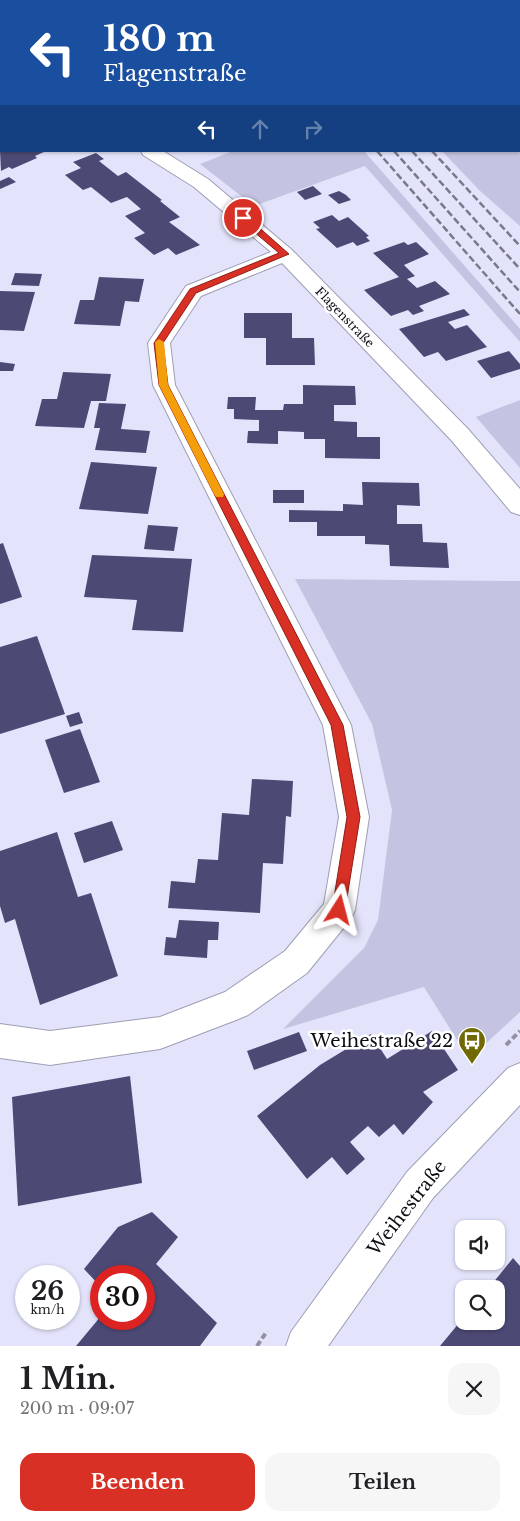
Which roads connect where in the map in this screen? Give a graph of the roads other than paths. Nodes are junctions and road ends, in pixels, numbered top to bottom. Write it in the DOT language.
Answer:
graph roads {
  1 [pos="152,152"];
  2 [pos="285,254"];
  3 [pos="520,506"];
  4 [pos="0,1041"];
  5 [pos="520,1080"];
  6 [pos="305,1346"];
  1 -- 2 [label="street, Flagenstraße"];
  2 -- 3 [label="street, Flagenstraße"];
  2 -- 4 [label="street"];
  5 -- 6 [label="street, Weihestraße"];
}
